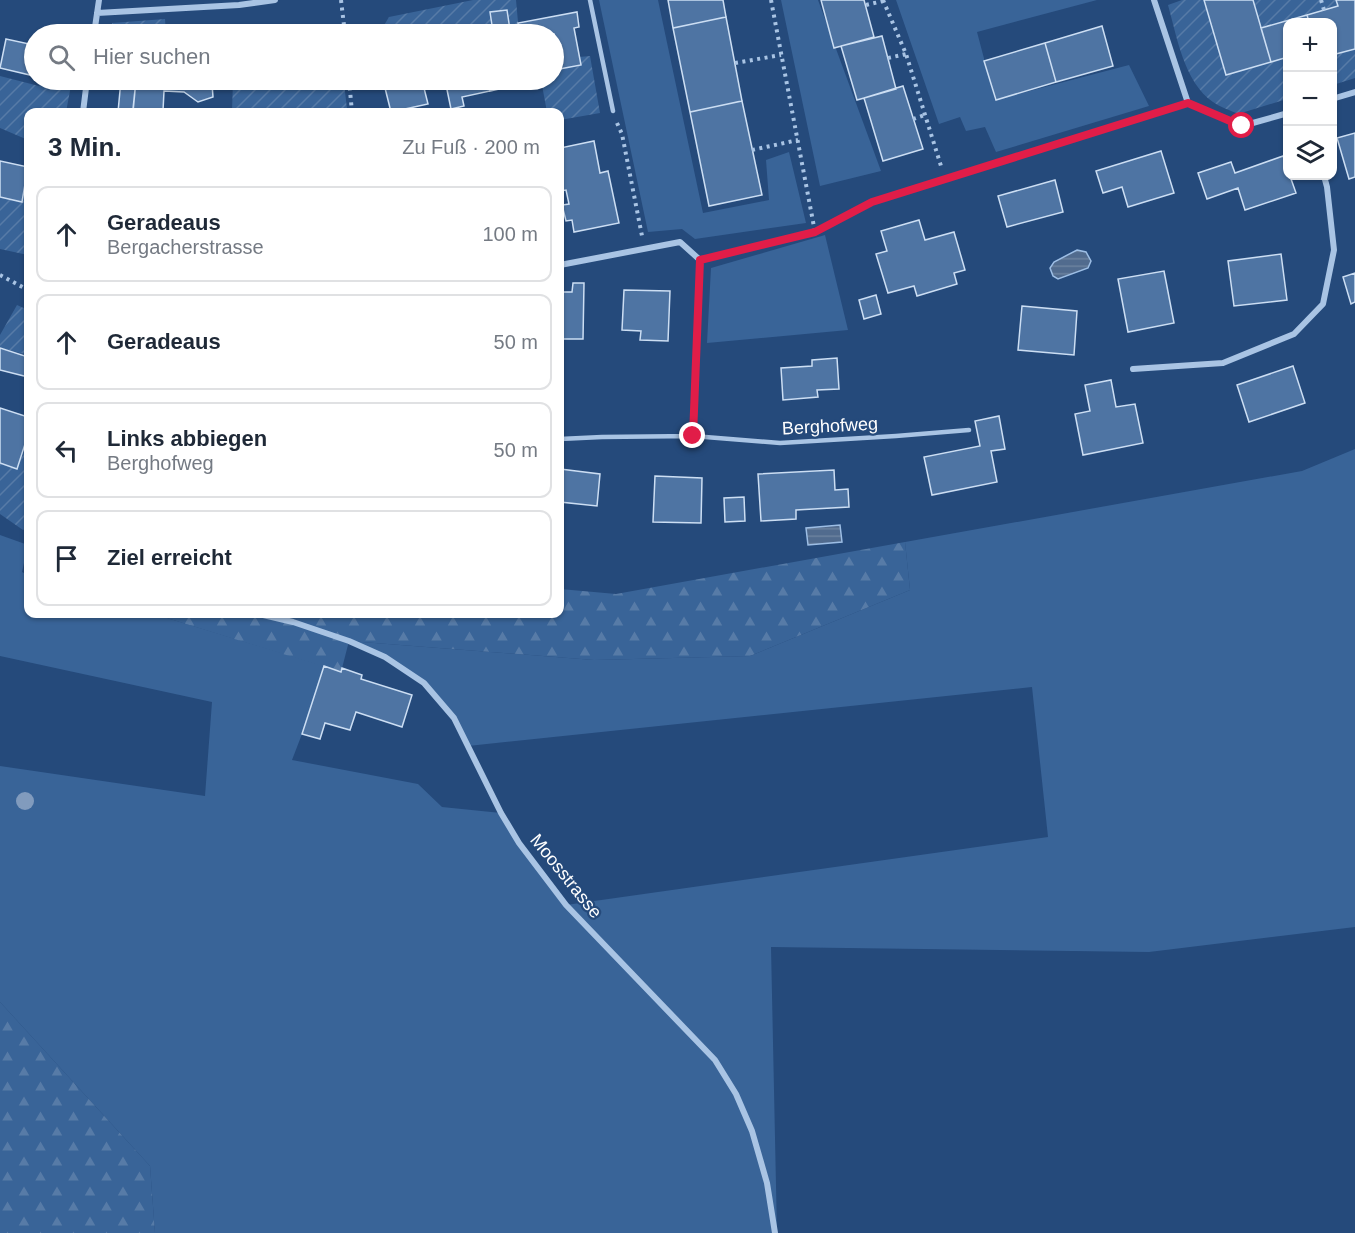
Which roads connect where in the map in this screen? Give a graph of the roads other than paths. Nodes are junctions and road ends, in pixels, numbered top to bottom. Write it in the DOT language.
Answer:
graph roads {
  1 [pos="99,0"];
  2 [pos="275,0"];
  3 [pos="590,0"];
  4 [pos="1154,0"];
  5 [pos="97,13"];
  6 [pos="95,24"];
  7 [pos="86,90"];
  8 [pos="1355,92"];
  9 [pos="1337,97"];
  10 [pos="1188,103"];
  11 [pos="84,108"];
  12 [pos="613,111"];
  13 [pos="1283,114"];
  14 [pos="1325,180"];
  15 [pos="872,202"];
  16 [pos="700,260"];
  17 [pos="564,264"];
  18 [pos="1133,369"];
  19 [pos="969,430"];
  20 [pos="693,436"];
  21 [pos="564,439"];
  22 [pos="276,618"];
  23 [pos="775,1233"];
  1 -- 5 [label="street"];
  2 -- 5 [label="street"];
  3 -- 12 [label="lane"];
  4 -- 10 [label="street"];
  5 -- 6 [label="street"];
  7 -- 11 [label="street"];
  8 -- 9 [label="street"];
  10 -- 13 [label="street"];
  10 -- 15 [label="street"];
  14 -- 18 [label="street"];
  16 -- 17 [label="street"];
  16 -- 20 [label="lane"];
  19 -- 20 [label="lane, Berghofweg"];
  20 -- 21 [label="lane, Berghofweg"];
  22 -- 23 [label="street, Moosstrasse"];
}
